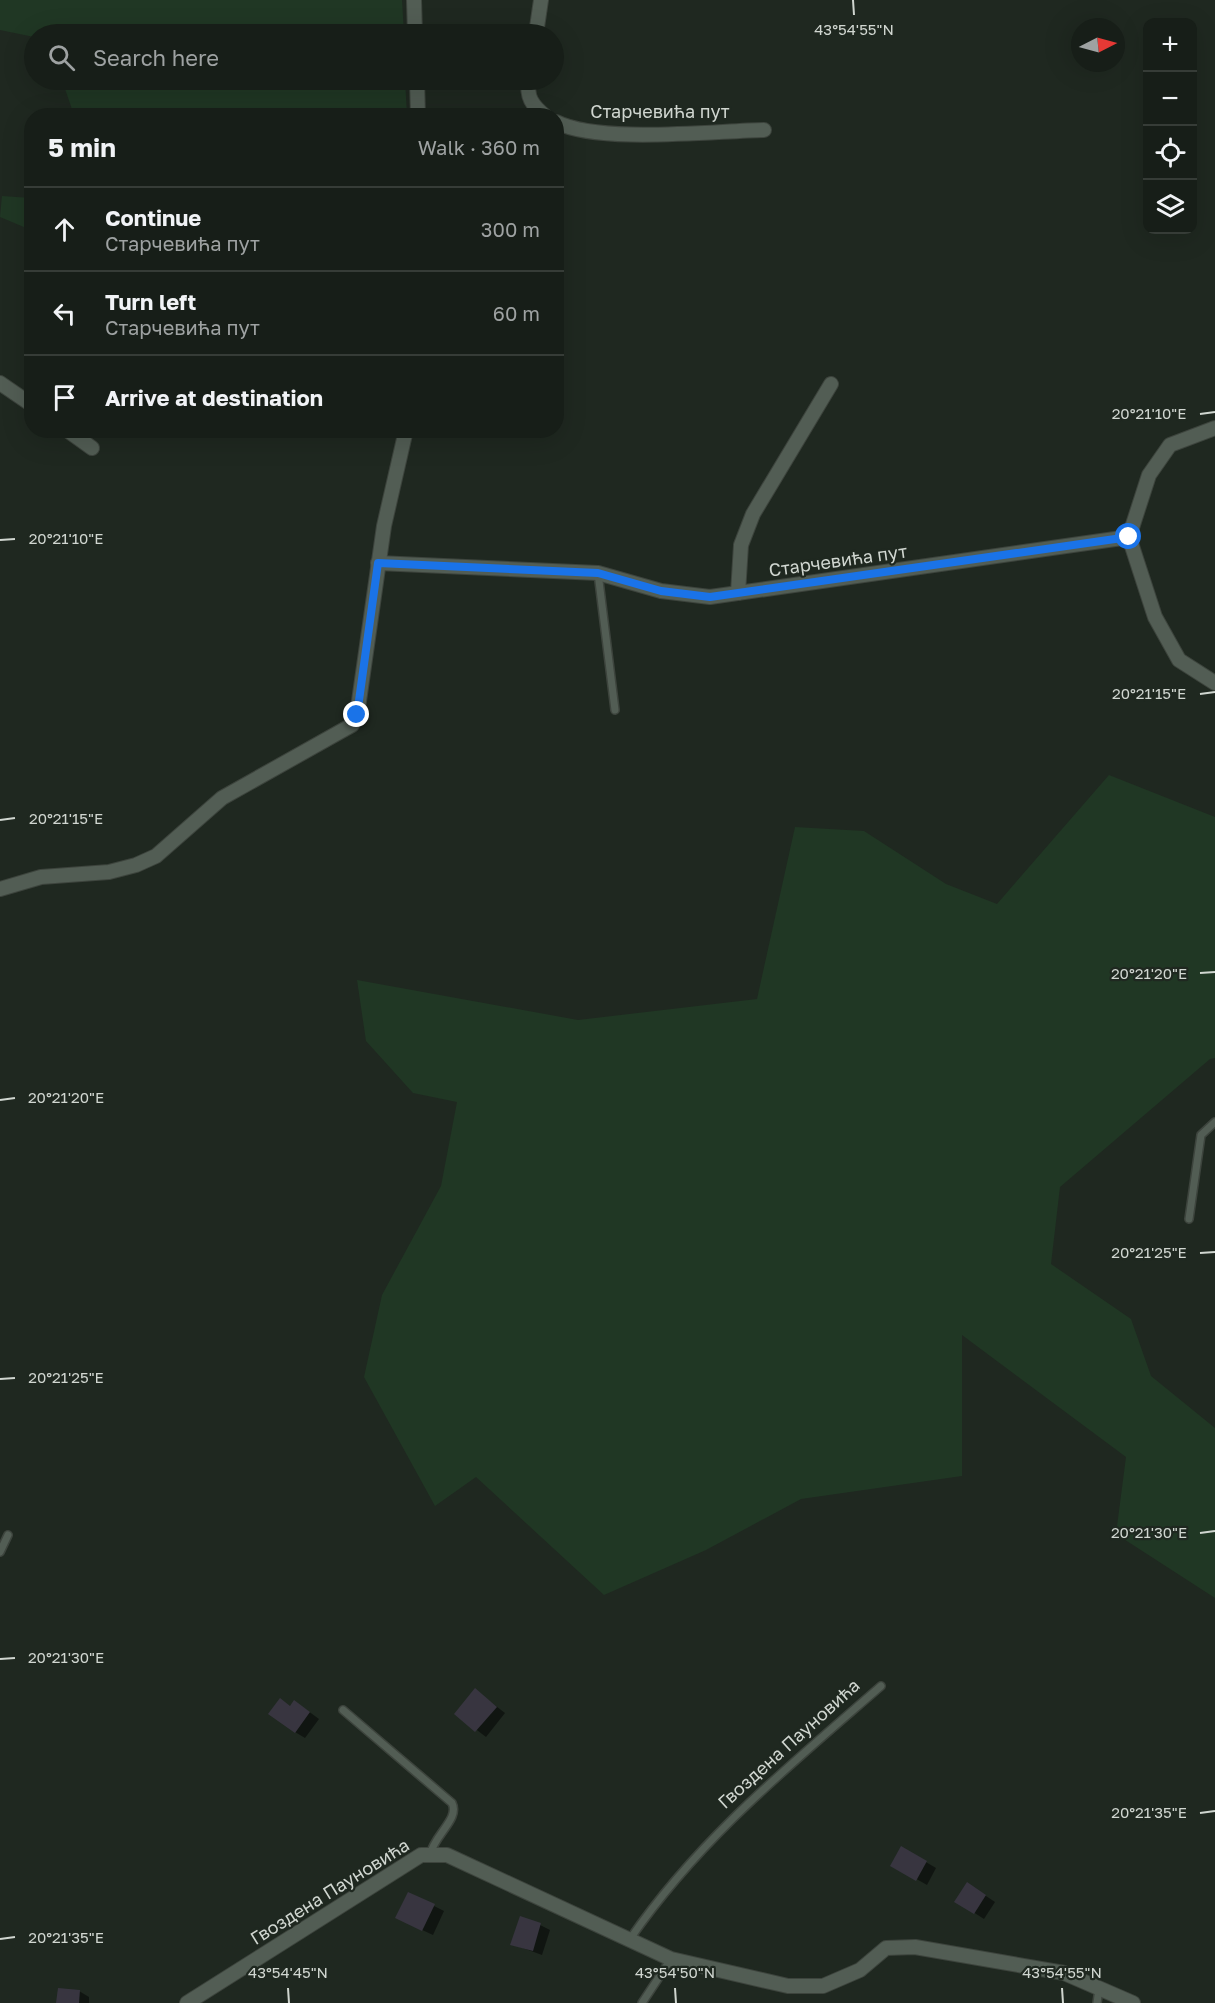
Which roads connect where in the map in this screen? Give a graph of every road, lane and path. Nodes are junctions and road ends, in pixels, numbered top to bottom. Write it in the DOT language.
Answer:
graph roads {
  1 [pos="414,0"];
  2 [pos="541,0"];
  3 [pos="415,24"];
  4 [pos="537,24"];
  5 [pos="417,90"];
  6 [pos="528,90"];
  7 [pos="418,108"];
  8 [pos="536,108"];
  9 [pos="564,126"];
  10 [pos="764,130"];
  11 [pos="0,383"];
  12 [pos="831,384"];
  13 [pos="24,400"];
  14 [pos="1215,428"];
  15 [pos="78,438"];
  16 [pos="404,438"];
  17 [pos="92,448"];
  18 [pos="1129,537"];
  19 [pos="378,563"];
  20 [pos="598,573"];
  21 [pos="738,593"];
  22 [pos="1215,683"];
  23 [pos="615,710"];
  24 [pos="0,889"];
  25 [pos="1215,1122"];
  26 [pos="1189,1220"];
  27 [pos="8,1535"];
  28 [pos="0,1552"];
  29 [pos="881,1686"];
  30 [pos="342,1710"];
  31 [pos="430,1855"];
  32 [pos="630,1940"];
  33 [pos="671,1959"];
  34 [pos="1099,1989"];
  35 [pos="187,2003"];
  36 [pos="642,2003"];
  37 [pos="1097,2003"];
  38 [pos="1133,2003"];
  1 -- 3 [label="street"];
  2 -- 4 [label="street"];
  5 -- 7 [label="street"];
  6 -- 8 [label="street"];
  9 -- 10 [label="street, Старчевића пут"];
  11 -- 13 [label="street"];
  12 -- 21 [label="street"];
  14 -- 18 [label="street"];
  15 -- 17 [label="street"];
  16 -- 19 [label="street"];
  18 -- 21 [label="street, Старчевића пут"];
  18 -- 22 [label="street"];
  19 -- 20 [label="street, Старчевића пут"];
  19 -- 24 [label="street"];
  20 -- 21 [label="street, Старчевића пут"];
  20 -- 23 [label="lane"];
  25 -- 26 [label="lane"];
  27 -- 28 [label="lane"];
  29 -- 32 [label="lane, Гвоздена Пауновића"];
  30 -- 31 [label="lane"];
  31 -- 32 [label="street, Гвоздена Пауновића"];
  31 -- 35 [label="street, Гвоздена Пауновића"];
  32 -- 33 [label="street, Гвоздена Пауновића"];
  33 -- 34 [label="street, Гвоздена Пауновића"];
  33 -- 36 [label="lane"];
  34 -- 37 [label="lane"];
  34 -- 38 [label="street, Гвоздена Пауновића"];
}
